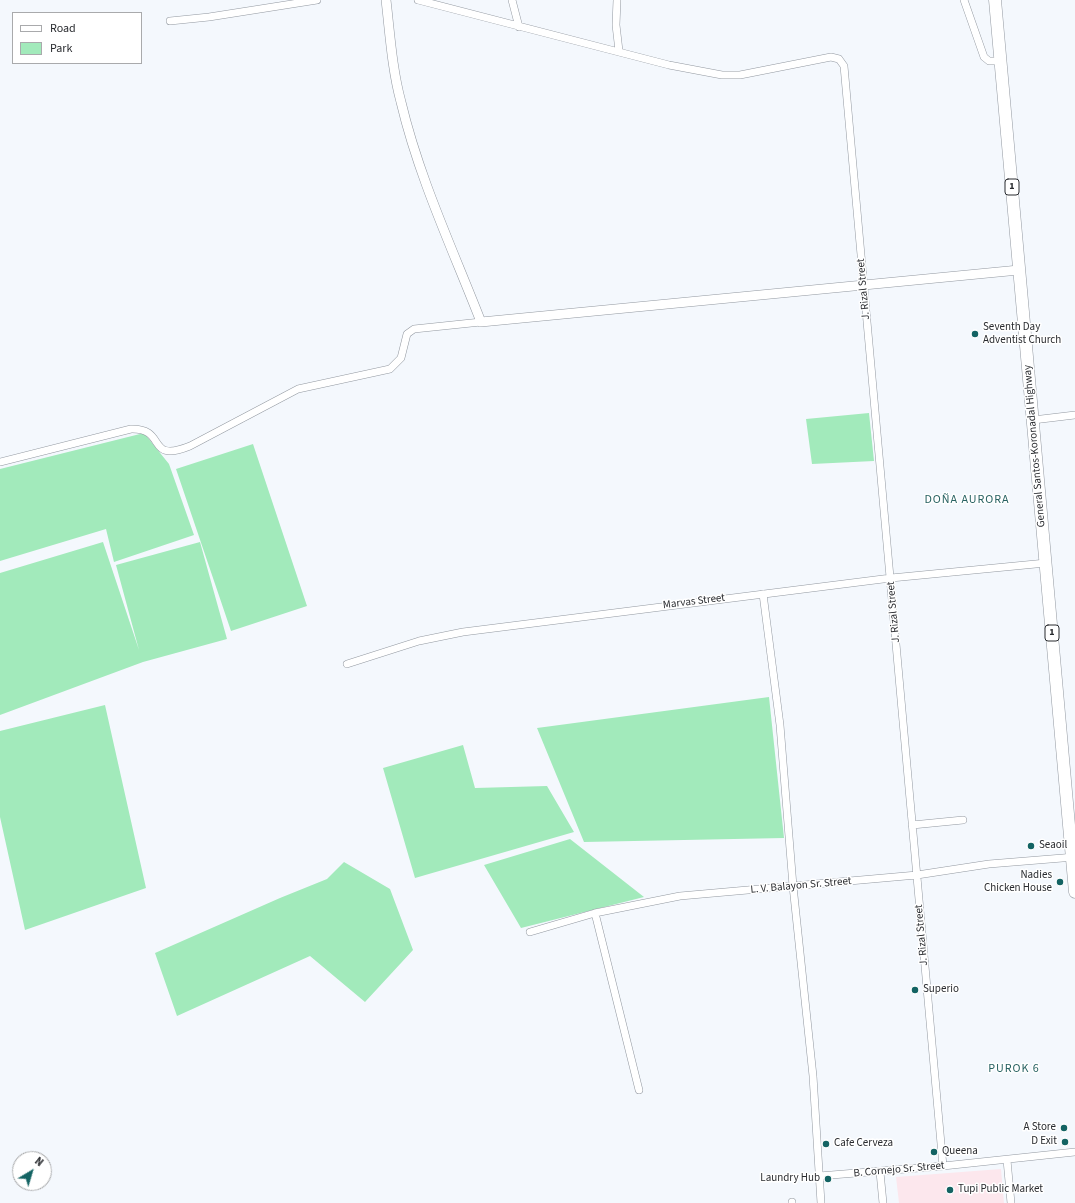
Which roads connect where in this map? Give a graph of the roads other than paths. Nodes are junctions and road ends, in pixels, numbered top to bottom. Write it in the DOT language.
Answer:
graph roads {
  1 [pos="317,0"];
  2 [pos="386,0"];
  3 [pos="418,0"];
  4 [pos="512,0"];
  5 [pos="617,0"];
  6 [pos="964,0"];
  7 [pos="995,0"];
  8 [pos="170,21"];
  9 [pos="520,27"];
  10 [pos="619,51"];
  11 [pos="1000,61"];
  12 [pos="1020,270"];
  13 [pos="863,285"];
  14 [pos="481,322"];
  15 [pos="1075,415"];
  16 [pos="1033,420"];
  17 [pos="0,462"];
  18 [pos="1046,563"];
  19 [pos="891,578"];
  20 [pos="763,594"];
  21 [pos="347,664"];
  22 [pos="963,820"];
  23 [pos="912,825"];
  24 [pos="1073,857"];
  25 [pos="916,876"];
  26 [pos="793,886"];
  27 [pos="1075,892"];
  28 [pos="594,913"];
  29 [pos="530,932"];
  30 [pos="639,1090"];
  31 [pos="1075,1152"];
  32 [pos="1007,1160"];
  33 [pos="943,1166"];
  34 [pos="880,1172"];
  35 [pos="819,1176"];
  36 [pos="821,1203"];
  37 [pos="883,1203"];
  38 [pos="1011,1203"];
  1 -- 8 [label="street"];
  2 -- 14 [label="street"];
  3 -- 9 [label="street"];
  4 -- 9 [label="street"];
  5 -- 10 [label="street"];
  6 -- 11 [label="street"];
  7 -- 11 [label="highway, General Santos-Koronadal Highway / 1"];
  9 -- 10 [label="street"];
  10 -- 13 [label="street, J. Rizal Street"];
  11 -- 12 [label="highway, General Santos-Koronadal Highway / 1"];
  12 -- 13 [label="street"];
  12 -- 16 [label="highway, General Santos-Koronadal Highway / 1"];
  13 -- 14 [label="street"];
  13 -- 19 [label="street, J. Rizal Street"];
  14 -- 17 [label="street"];
  15 -- 16 [label="street"];
  16 -- 18 [label="highway, General Santos-Koronadal Highway / 1"];
  18 -- 19 [label="street, Marvas Street"];
  18 -- 24 [label="highway, General Santos-Koronadal Highway / 1"];
  19 -- 20 [label="street, Marvas Street"];
  19 -- 23 [label="street, J. Rizal Street"];
  20 -- 21 [label="street, Marvas Street"];
  20 -- 26 [label="street"];
  22 -- 23 [label="street"];
  23 -- 25 [label="street, J. Rizal Street"];
  24 -- 25 [label="street, L. V. Balayon Sr. Street"];
  24 -- 27 [label="highway, General Santos-Koronadal Highway / 1"];
  25 -- 26 [label="street, L. V. Balayon Sr. Street"];
  25 -- 33 [label="street, J. Rizal Street"];
  26 -- 28 [label="street, L. V. Balayon Sr. Street"];
  26 -- 35 [label="street"];
  28 -- 29 [label="street, L. V. Balayon Sr. Street"];
  28 -- 30 [label="street"];
  31 -- 32 [label="street, B. Cornejo Sr. Street"];
  32 -- 33 [label="street, B. Cornejo Sr. Street"];
  32 -- 38 [label="street"];
  33 -- 34 [label="street, B. Cornejo Sr. Street"];
  34 -- 35 [label="street, B. Cornejo Sr. Street"];
  34 -- 37 [label="street"];
  35 -- 36 [label="street"];
}
